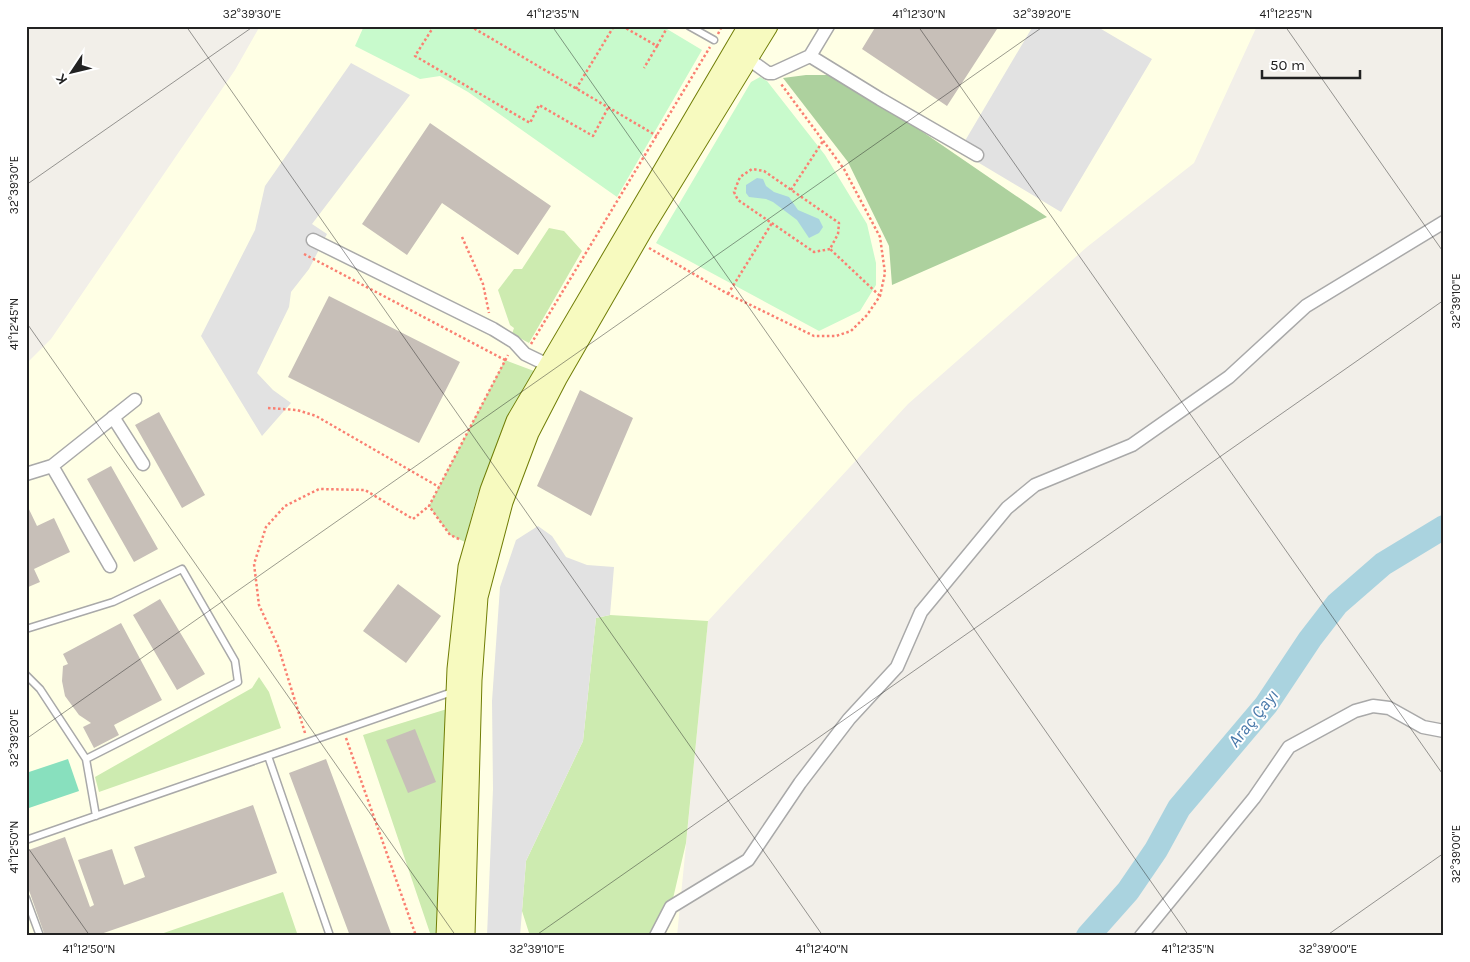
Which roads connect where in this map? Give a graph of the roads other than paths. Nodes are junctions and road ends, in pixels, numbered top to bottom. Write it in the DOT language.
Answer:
graph roads {
  1 [pos="689,26"];
  2 [pos="748,26"];
  3 [pos="768,26"];
  4 [pos="828,26"];
  5 [pos="714,40"];
  6 [pos="742,54"];
  7 [pos="810,56"];
  8 [pos="977,154"];
  9 [pos="1444,222"];
  10 [pos="313,240"];
  11 [pos="554,369"];
  12 [pos="135,400"];
  13 [pos="113,417"];
  14 [pos="143,464"];
  15 [pos="52,466"];
  16 [pos="26,474"];
  17 [pos="110,566"];
  18 [pos="26,630"];
  19 [pos="26,675"];
  20 [pos="456,691"];
  21 [pos="1444,731"];
  22 [pos="268,756"];
  23 [pos="86,759"];
  24 [pos="96,816"];
  25 [pos="26,840"];
  26 [pos="26,898"];
  27 [pos="40,936"];
  28 [pos="330,936"];
  29 [pos="446,936"];
  30 [pos="464,936"];
  31 [pos="656,936"];
  32 [pos="1141,936"];
  1 -- 5 [label="lane"];
  2 -- 6 [label="main road"];
  3 -- 6 [label="main road"];
  4 -- 7 [label="street"];
  6 -- 7 [label="street"];
  6 -- 11 [label="main road"];
  7 -- 8 [label="street"];
  9 -- 31 [label="street"];
  10 -- 11 [label="street"];
  11 -- 20 [label="main road"];
  11 -- 30 [label="main road"];
  12 -- 13 [label="street"];
  13 -- 14 [label="street"];
  13 -- 15 [label="street"];
  15 -- 16 [label="street"];
  15 -- 17 [label="street"];
  18 -- 23 [label="lane"];
  19 -- 23 [label="lane"];
  20 -- 22 [label="lane"];
  20 -- 29 [label="main road"];
  21 -- 32 [label="street"];
  22 -- 24 [label="lane"];
  22 -- 28 [label="lane"];
  23 -- 24 [label="lane"];
  24 -- 25 [label="lane"];
  26 -- 27 [label="lane"];
}
